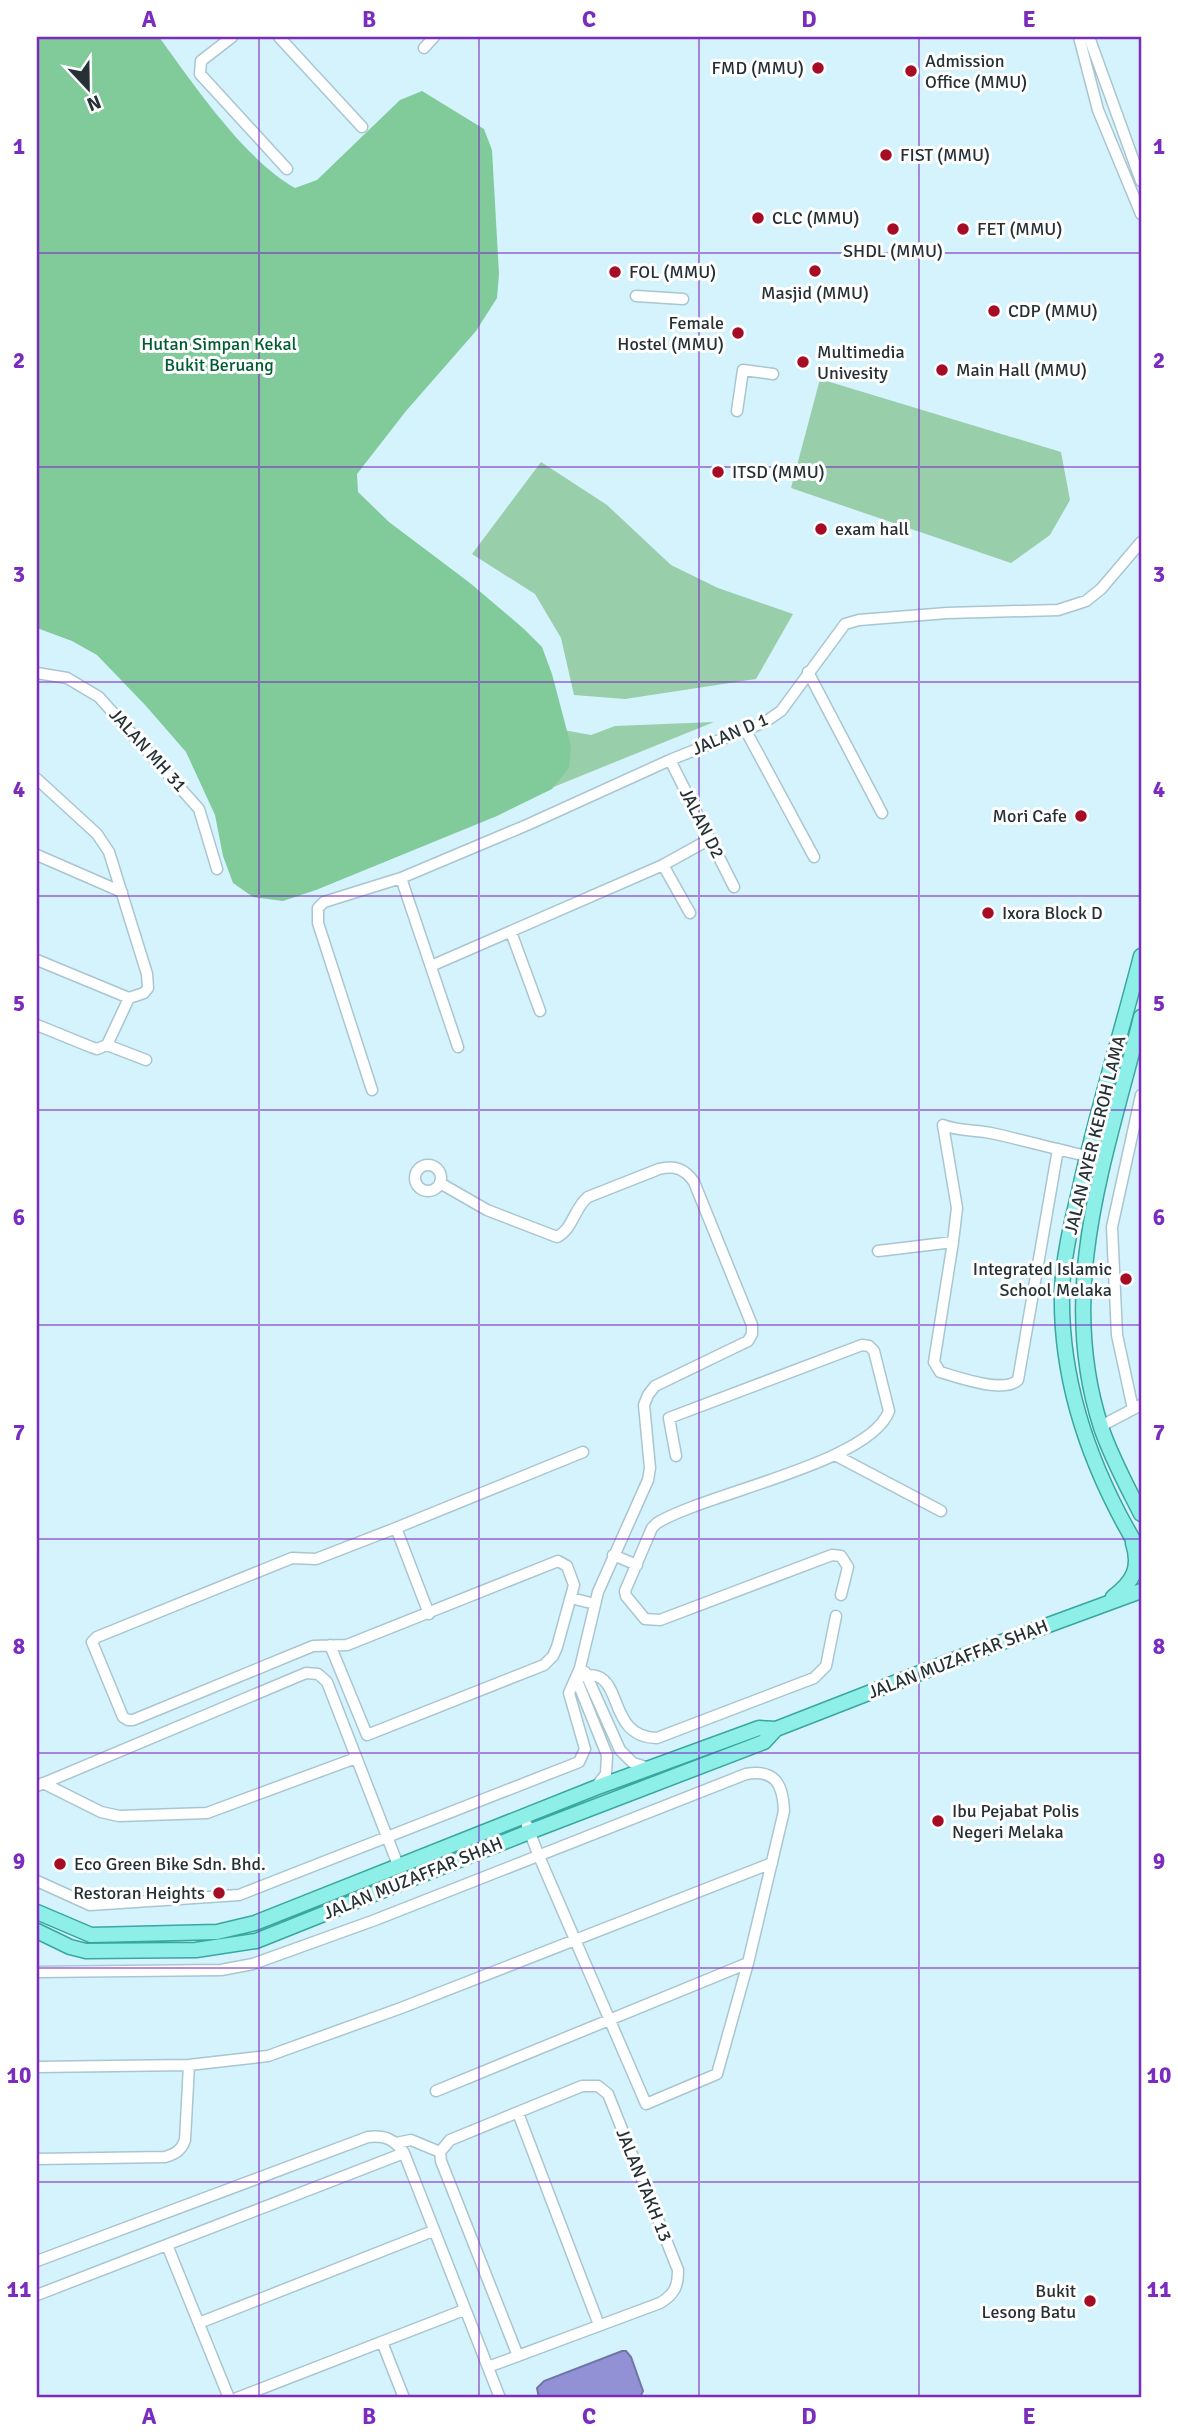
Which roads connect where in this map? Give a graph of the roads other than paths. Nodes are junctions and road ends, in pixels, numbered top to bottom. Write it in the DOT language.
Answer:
graph roads {
  1 [pos="232,37"];
  2 [pos="279,37"];
  3 [pos="434,37"];
  4 [pos="1079,37"];
  5 [pos="1089,37"];
  6 [pos="424,48"];
  7 [pos="362,127"];
  8 [pos="287,169"];
  9 [pos="1141,179"];
  10 [pos="1141,214"];
  11 [pos="636,296"];
  12 [pos="683,299"];
  13 [pos="773,374"];
  14 [pos="737,411"];
  15 [pos="1141,542"];
  16 [pos="37,673"];
  17 [pos="808,673"];
  18 [pos="746,731"];
  19 [pos="670,760"];
  20 [pos="37,779"];
  21 [pos="882,813"];
  22 [pos="710,839"];
  23 [pos="37,855"];
  24 [pos="814,856"];
  25 [pos="663,865"];
  26 [pos="217,869"];
  27 [pos="401,878"];
  28 [pos="734,887"];
  29 [pos="122,892"];
  30 [pos="690,913"];
  31 [pos="511,932"];
  32 [pos="1141,956"];
  33 [pos="37,960"];
  34 [pos="431,966"];
  35 [pos="129,998"];
  36 [pos="540,1011"];
  37 [pos="1141,1017"];
  38 [pos="37,1026"];
  39 [pos="107,1045"];
  40 [pos="458,1047"];
  41 [pos="1138,1048"];
  42 [pos="146,1060"];
  43 [pos="372,1090"];
  44 [pos="1141,1095"];
  45 [pos="1008,1122"];
  46 [pos="1006,1136"];
  47 [pos="1058,1149"];
  48 [pos="1087,1156"];
  49 [pos="440,1183"];
  50 [pos="953,1242"];
  51 [pos="878,1251"];
  52 [pos="1137,1407"];
  53 [pos="1101,1426"];
  54 [pos="583,1452"];
  55 [pos="835,1455"];
  56 [pos="676,1456"];
  57 [pos="942,1511"];
  58 [pos="1141,1514"];
  59 [pos="396,1528"];
  60 [pos="1130,1534"];
  61 [pos="620,1541"];
  62 [pos="643,1551"];
  63 [pos="1141,1553"];
  64 [pos="613,1555"];
  65 [pos="637,1564"];
  66 [pos="574,1585"];
  67 [pos="1141,1591"];
  68 [pos="841,1595"];
  69 [pos="571,1598"];
  70 [pos="597,1598"];
  71 [pos="1141,1600"];
  72 [pos="1109,1602"];
  73 [pos="429,1614"];
  74 [pos="835,1616"];
  75 [pos="330,1645"];
  76 [pos="581,1674"];
  77 [pos="776,1729"];
  78 [pos="356,1758"];
  79 [pos="649,1768"];
  80 [pos="40,1784"];
  81 [pos="595,1788"];
  82 [pos="523,1816"];
  83 [pos="529,1832"];
  84 [pos="387,1839"];
  85 [pos="538,1854"];
  86 [pos="772,1863"];
  87 [pos="398,1865"];
  88 [pos="37,1881"];
  89 [pos="37,1912"];
  90 [pos="37,1931"];
  91 [pos="575,1941"];
  92 [pos="748,1964"];
  93 [pos="37,1972"];
  94 [pos="610,2021"];
  95 [pos="189,2065"];
  96 [pos="37,2067"];
  97 [pos="436,2091"];
  98 [pos="518,2113"];
  99 [pos="396,2143"];
  100 [pos="440,2152"];
  101 [pos="404,2153"];
  102 [pos="37,2159"];
  103 [pos="433,2231"];
  104 [pos="167,2245"];
  105 [pos="37,2261"];
  106 [pos="37,2295"];
  107 [pos="464,2310"];
  108 [pos="199,2323"];
  109 [pos="599,2325"];
  110 [pos="382,2342"];
  111 [pos="518,2356"];
  112 [pos="488,2367"];
  113 [pos="229,2398"];
  114 [pos="237,2398"];
  115 [pos="404,2398"];
  116 [pos="500,2398"];
  1 -- 8 [label="street"];
  2 -- 7 [label="street"];
  3 -- 6 [label="street"];
  4 -- 10 [label="street"];
  5 -- 9 [label="street"];
  11 -- 12 [label="street"];
  13 -- 14 [label="street"];
  15 -- 17 [label="street, JALAN D 1"];
  16 -- 26 [label="street, JALAN MH 31"];
  17 -- 18 [label="street, JALAN D 1"];
  17 -- 21 [label="street"];
  18 -- 19 [label="street, JALAN D 1"];
  18 -- 24 [label="street"];
  19 -- 22 [label="street, JALAN D2"];
  19 -- 27 [label="street, JALAN D 1"];
  20 -- 29 [label="street"];
  22 -- 25 [label="street"];
  22 -- 28 [label="street, JALAN D2"];
  23 -- 29 [label="street"];
  25 -- 30 [label="street"];
  25 -- 31 [label="street"];
  27 -- 34 [label="street"];
  27 -- 43 [label="street, JALAN D 1"];
  29 -- 35 [label="street"];
  31 -- 34 [label="street"];
  31 -- 36 [label="street"];
  32 -- 48 [label="main road, JALAN AYER KEROH LAMA"];
  33 -- 35 [label="street"];
  34 -- 40 [label="street"];
  35 -- 39 [label="street"];
  37 -- 41 [label="main road, JALAN AYER KEROH LAMA"];
  38 -- 39 [label="street"];
  39 -- 42 [label="street"];
  41 -- 53 [label="main road, JALAN AYER KEROH LAMA"];
  44 -- 52 [label="street"];
  45 -- 46 [label="street"];
  46 -- 47 [label="street"];
  46 -- 50 [label="street"];
  47 -- 48 [label="street"];
  47 -- 50 [label="street"];
  48 -- 60 [label="main road, JALAN AYER KEROH LAMA"];
  49 -- 61 [label="street"];
  50 -- 51 [label="street"];
  52 -- 53 [label="street"];
  53 -- 58 [label="main road, JALAN AYER KEROH LAMA"];
  54 -- 59 [label="street"];
  55 -- 56 [label="street"];
  55 -- 57 [label="street"];
  55 -- 62 [label="street"];
  59 -- 73 [label="street"];
  59 -- 75 [label="street"];
  60 -- 63 [label="main road, JALAN AYER KEROH LAMA"];
  60 -- 72 [label="main road"];
  61 -- 62 [label="street"];
  61 -- 64 [label="street"];
  62 -- 65 [label="street"];
  64 -- 65 [label="street"];
  64 -- 70 [label="street"];
  65 -- 68 [label="street"];
  66 -- 69 [label="street"];
  66 -- 70 [label="street"];
  66 -- 73 [label="street"];
  67 -- 72 [label="main road, JALAN MUZAFFAR SHAH"];
  69 -- 70 [label="street"];
  69 -- 75 [label="street"];
  70 -- 76 [label="street"];
  71 -- 72 [label="main road"];
  72 -- 77 [label="main road, JALAN MUZAFFAR SHAH"];
  73 -- 75 [label="street"];
  74 -- 76 [label="street"];
  76 -- 79 [label="street"];
  76 -- 81 [label="street"];
  76 -- 84 [label="street"];
  77 -- 79 [label="main road, JALAN MUZAFFAR SHAH"];
  77 -- 83 [label="main road, JALAN MUZAFFAR SHAH"];
  78 -- 80 [label="street"];
  78 -- 80 [label="street"];
  78 -- 84 [label="street"];
  79 -- 81 [label="main road, JALAN MUZAFFAR SHAH"];
  81 -- 82 [label="main road, JALAN MUZAFFAR SHAH"];
  82 -- 83 [label="street"];
  82 -- 87 [label="main road, JALAN MUZAFFAR SHAH"];
  83 -- 85 [label="street"];
  83 -- 90 [label="main road, JALAN MUZAFFAR SHAH"];
  84 -- 87 [label="street"];
  84 -- 88 [label="street"];
  85 -- 86 [label="street"];
  85 -- 91 [label="street"];
  85 -- 93 [label="street"];
  86 -- 91 [label="street"];
  86 -- 92 [label="street"];
  87 -- 89 [label="main road, JALAN MUZAFFAR SHAH"];
  91 -- 94 [label="street"];
  91 -- 95 [label="street"];
  92 -- 94 [label="street"];
  92 -- 94 [label="street"];
  94 -- 97 [label="street"];
  95 -- 96 [label="street"];
  95 -- 102 [label="street"];
  98 -- 100 [label="street"];
  98 -- 109 [label="street"];
  98 -- 109 [label="street, JALAN TAKH 13"];
  99 -- 100 [label="street"];
  99 -- 101 [label="street"];
  99 -- 105 [label="street"];
  100 -- 111 [label="street"];
  101 -- 103 [label="street"];
  101 -- 104 [label="street"];
  103 -- 107 [label="street"];
  103 -- 108 [label="street"];
  104 -- 106 [label="street"];
  104 -- 108 [label="street"];
  107 -- 110 [label="street"];
  107 -- 112 [label="street"];
  108 -- 113 [label="street"];
  109 -- 111 [label="street"];
  110 -- 114 [label="street"];
  110 -- 115 [label="street"];
  111 -- 112 [label="street"];
  112 -- 116 [label="street"];
}
